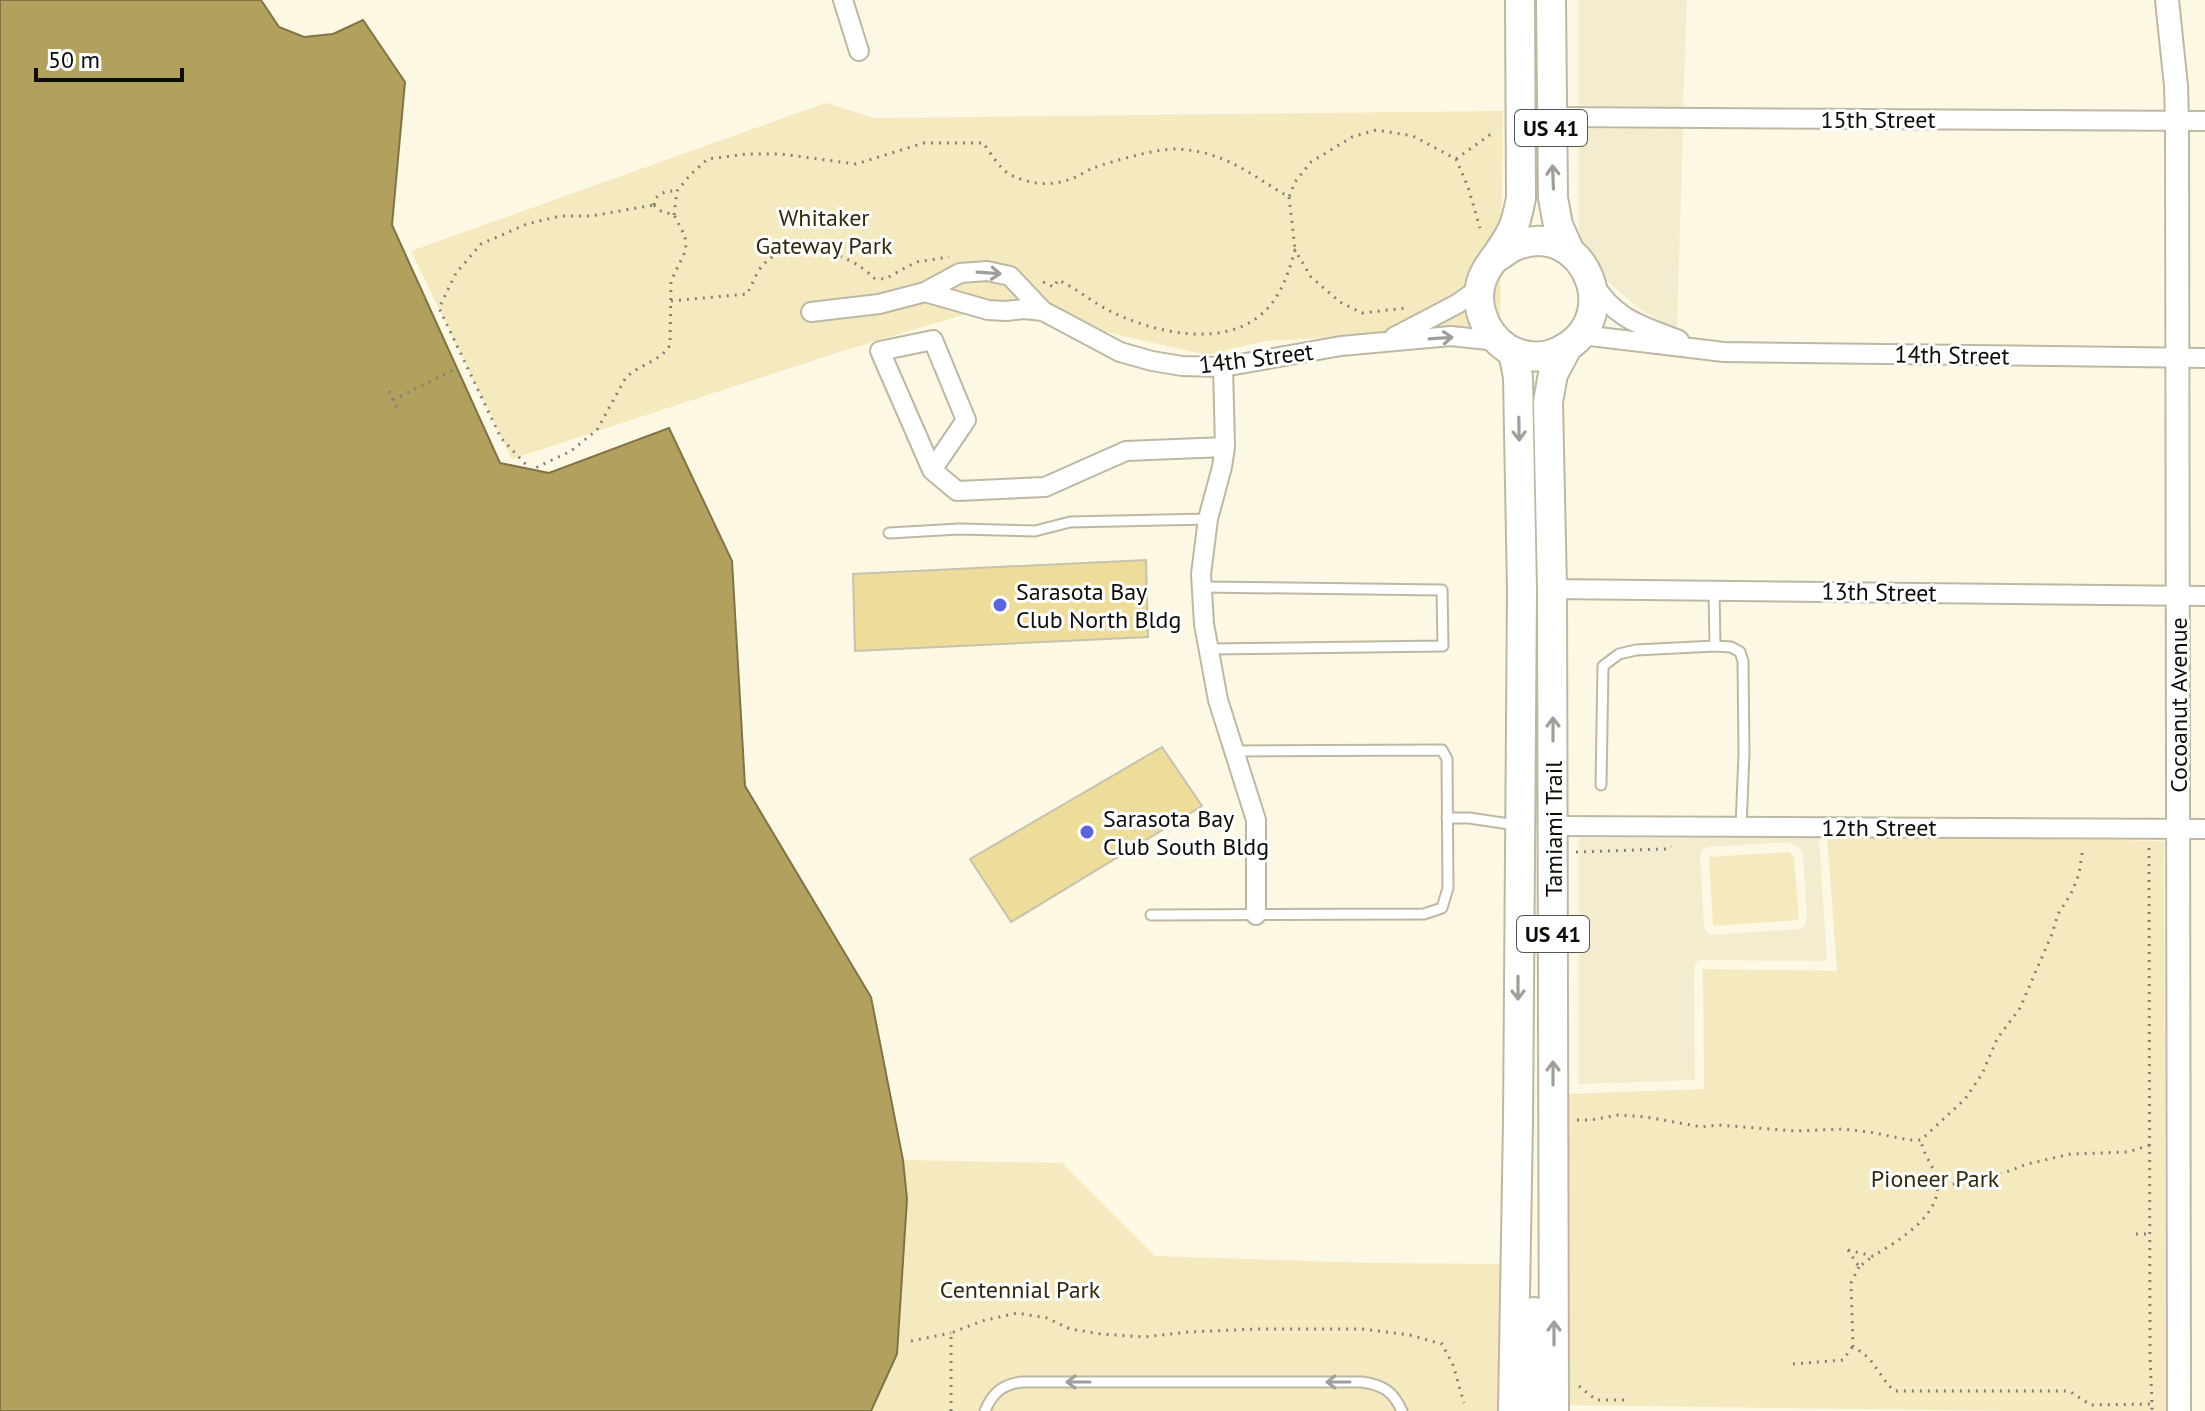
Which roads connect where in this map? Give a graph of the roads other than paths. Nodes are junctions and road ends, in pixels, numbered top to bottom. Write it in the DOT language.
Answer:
graph roads {
  1 [pos="843,0"];
  2 [pos="1520,0"];
  3 [pos="1526,0"];
  4 [pos="1551,0"];
  5 [pos="2167,0"];
  6 [pos="859,51"];
  7 [pos="1551,117"];
  8 [pos="2177,121"];
  9 [pos="2205,121"];
  10 [pos="1570,252"];
  11 [pos="1499,256"];
  12 [pos="1592,282"];
  13 [pos="1480,288"];
  14 [pos="925,292"];
  15 [pos="1043,311"];
  16 [pos="811,312"];
  17 [pos="1384,342"];
  18 [pos="1574,342"];
  19 [pos="1505,346"];
  20 [pos="1700,349"];
  21 [pos="2178,358"];
  22 [pos="2205,358"];
  23 [pos="1223,367"];
  24 [pos="1225,447"];
  25 [pos="932,470"];
  26 [pos="1208,519"];
  27 [pos="889,533"];
  28 [pos="1202,587"];
  29 [pos="1552,589"];
  30 [pos="1714,590"];
  31 [pos="2178,596"];
  32 [pos="2205,596"];
  33 [pos="1715,646"];
  34 [pos="1209,649"];
  35 [pos="1234,751"];
  36 [pos="1601,785"];
  37 [pos="1447,818"];
  38 [pos="1519,826"];
  39 [pos="1553,826"];
  40 [pos="1741,827"];
  41 [pos="2179,829"];
  42 [pos="2205,829"];
  43 [pos="1151,915"];
  44 [pos="1256,915"];
  45 [pos="1518,1121"];
  46 [pos="985,1411"];
  47 [pos="1402,1411"];
  48 [pos="1513,1411"];
  49 [pos="1534,1411"];
  50 [pos="1554,1411"];
  51 [pos="2179,1411"];
  1 -- 6 [label="street"];
  2 -- 11 [label="main road, US 41"];
  3 -- 7 [label="main road"];
  4 -- 7 [label="main road, US 41"];
  5 -- 8 [label="street, Cocoanut Avenue"];
  7 -- 8 [label="street, 15th Street"];
  10 -- 7 [label="main road, US 41, one-way"];
  8 -- 9 [label="street, 15th Street"];
  8 -- 21 [label="street, Cocoanut Avenue"];
  10 -- 11 [label="main road"];
  10 -- 12 [label="main road, US 41"];
  11 -- 13 [label="main road, US 41"];
  12 -- 18 [label="main road, Tamiami Trail / US 41"];
  12 -- 20 [label="street, 14th Street"];
  13 -- 17 [label="street, 14th Street"];
  13 -- 19 [label="main road, Tamiami Trail / US 41"];
  14 -- 15 [label="street, 14th Street"];
  14 -- 15 [label="street, 14th Street, one-way"];
  14 -- 16 [label="street, 14th Street"];
  15 -- 23 [label="street, 14th Street"];
  17 -- 19 [label="street, 14th Street, one-way"];
  17 -- 23 [label="street, 14th Street"];
  18 -- 19 [label="main road"];
  18 -- 20 [label="street, 14th Street"];
  18 -- 29 [label="main road, Tamiami Trail / US 41"];
  19 -- 38 [label="main road, Tamiami Trail / US 41, one-way"];
  20 -- 21 [label="street, 14th Street"];
  21 -- 22 [label="street, 14th Street"];
  21 -- 31 [label="street, Cocoanut Avenue"];
  23 -- 24 [label="street"];
  24 -- 25 [label="street"];
  24 -- 26 [label="street"];
  25 -- 25 [label="street"];
  26 -- 27 [label="lane"];
  26 -- 28 [label="street"];
  28 -- 34 [label="street"];
  28 -- 34 [label="lane"];
  29 -- 30 [label="street, 13th Street"];
  39 -- 29 [label="main road, Tamiami Trail / US 41, one-way"];
  30 -- 31 [label="street, 13th Street"];
  30 -- 33 [label="lane"];
  31 -- 32 [label="street, 13th Street"];
  31 -- 41 [label="street, Cocoanut Avenue"];
  33 -- 36 [label="lane"];
  33 -- 40 [label="lane"];
  34 -- 35 [label="street"];
  35 -- 37 [label="lane"];
  35 -- 44 [label="street"];
  37 -- 38 [label="lane"];
  37 -- 44 [label="lane"];
  38 -- 45 [label="main road, Tamiami Trail / US 41, one-way"];
  39 -- 40 [label="street, 12th Street"];
  50 -- 39 [label="main road, Tamiami Trail / US 41, one-way"];
  40 -- 41 [label="street, 12th Street"];
  41 -- 42 [label="street, 12th Street"];
  41 -- 51 [label="street, Cocoanut Avenue"];
  43 -- 44 [label="lane"];
  45 -- 48 [label="main road, Tamiami Trail / US 41"];
  45 -- 49 [label="main road"];
  47 -- 46 [label="lane, one-way"];
}
